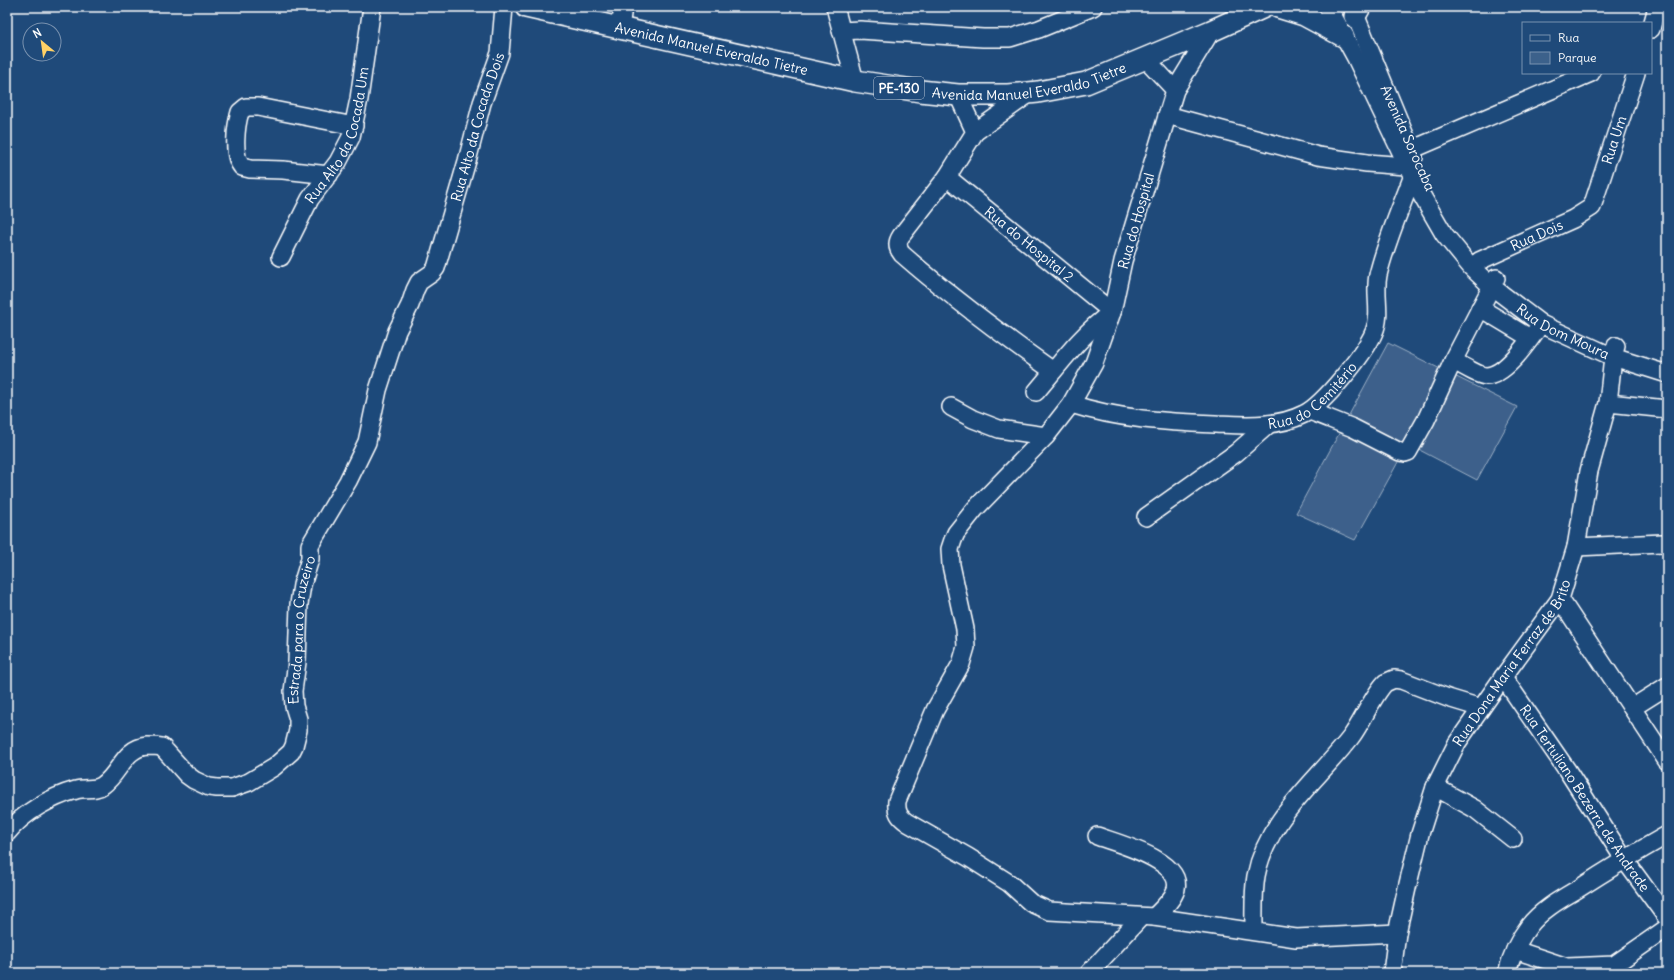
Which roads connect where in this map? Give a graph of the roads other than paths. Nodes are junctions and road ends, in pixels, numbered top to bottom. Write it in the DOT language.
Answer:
graph roads {
  1 [pos="372,7"];
  2 [pos="504,7"];
  3 [pos="526,7"];
  4 [pos="623,7"];
  5 [pos="835,7"];
  6 [pos="1093,7"];
  7 [pos="1264,7"];
  8 [pos="1278,7"];
  9 [pos="1328,7"];
  10 [pos="1655,7"];
  11 [pos="1356,10"];
  12 [pos="1652,25"];
  13 [pos="620,28"];
  14 [pos="842,31"];
  15 [pos="1211,31"];
  16 [pos="1343,36"];
  17 [pos="1146,59"];
  18 [pos="1589,74"];
  19 [pos="1636,74"];
  20 [pos="855,81"];
  21 [pos="1175,90"];
  22 [pos="1030,93"];
  23 [pos="958,95"];
  24 [pos="1167,116"];
  25 [pos="354,126"];
  26 [pos="975,132"];
  27 [pos="1410,165"];
  28 [pos="329,175"];
  29 [pos="947,177"];
  30 [pos="1592,207"];
  31 [pos="442,246"];
  32 [pos="281,257"];
  33 [pos="1475,264"];
  34 [pos="1493,282"];
  35 [pos="1480,308"];
  36 [pos="1112,312"];
  37 [pos="1541,324"];
  38 [pos="1530,338"];
  39 [pos="1614,352"];
  40 [pos="1452,361"];
  41 [pos="1667,363"];
  42 [pos="1053,371"];
  43 [pos="1667,374"];
  44 [pos="1036,392"];
  45 [pos="1608,402"];
  46 [pos="1071,404"];
  47 [pos="951,406"];
  48 [pos="1667,409"];
  49 [pos="1310,411"];
  50 [pos="1269,424"];
  51 [pos="1046,436"];
  52 [pos="1146,517"];
  53 [pos="1662,542"];
  54 [pos="1576,547"];
  55 [pos="1560,599"];
  56 [pos="1503,677"];
  57 [pos="1667,686"];
  58 [pos="1481,708"];
  59 [pos="1632,708"];
  60 [pos="1667,761"];
  61 [pos="1435,787"];
  62 [pos="7,833"];
  63 [pos="1667,835"];
  64 [pos="1097,836"];
  65 [pos="1513,839"];
  66 [pos="1624,859"];
  67 [pos="1147,917"];
  68 [pos="1667,918"];
  69 [pos="1667,928"];
  70 [pos="1254,931"];
  71 [pos="1397,933"];
  72 [pos="1515,950"];
  73 [pos="1620,969"];
  74 [pos="1089,973"];
  75 [pos="1392,973"];
  76 [pos="1507,973"];
  1 -- 25 [label="street, Rua Alto da Cocada Um"];
  2 -- 31 [label="street, Rua Alto da Cocada Dois"];
  3 -- 13 [label="main road, Avenida Manuel Everaldo Tietre / PE-130"];
  4 -- 13 [label="street"];
  5 -- 14 [label="street"];
  6 -- 14 [label="street"];
  7 -- 15 [label="main road, Avenida Manuel Everaldo Tietre / PE-130"];
  8 -- 16 [label="main road"];
  9 -- 16 [label="street, Avenida Sorocaba"];
  10 -- 12 [label="street"];
  11 -- 27 [label="street, Avenida Sorocaba"];
  13 -- 20 [label="main road, Avenida Manuel Everaldo Tietre / PE-130"];
  14 -- 20 [label="street"];
  15 -- 17 [label="main road, Avenida Manuel Everaldo Tietre / PE-130"];
  15 -- 21 [label="street, Rua do Hospital"];
  16 -- 27 [label="street, Avenida Sorocaba"];
  17 -- 21 [label="street"];
  17 -- 22 [label="main road, Avenida Manuel Everaldo Tietre / PE-130"];
  18 -- 27 [label="street"];
  19 -- 30 [label="street, Rua Um"];
  20 -- 23 [label="main road, Avenida Manuel Everaldo Tietre / PE-130"];
  21 -- 24 [label="street, Rua do Hospital"];
  22 -- 23 [label="main road, Avenida Manuel Everaldo Tietre / PE-130"];
  22 -- 26 [label="street"];
  23 -- 26 [label="street"];
  24 -- 27 [label="street, Avenida Sorocaba"];
  24 -- 36 [label="street, Rua do Hospital"];
  25 -- 28 [label="street, Rua Alto da Cocada Um"];
  25 -- 28 [label="street"];
  26 -- 29 [label="street"];
  27 -- 33 [label="street, Avenida Sorocaba"];
  27 -- 33 [label="street, Avenida Sorocaba"];
  27 -- 49 [label="street, Rua do Cemitério"];
  28 -- 32 [label="street, Rua Alto da Cocada Um"];
  29 -- 36 [label="street, Rua do Hospital 2"];
  29 -- 42 [label="street"];
  30 -- 33 [label="street, Rua Dois"];
  31 -- 62 [label="street, Estrada para o Cruzeiro"];
  33 -- 34 [label="street, Rua Dom Moura"];
  34 -- 35 [label="street"];
  34 -- 37 [label="street, Rua Dom Moura"];
  34 -- 39 [label="street, Rua Dom Moura"];
  35 -- 38 [label="street"];
  35 -- 40 [label="street"];
  36 -- 42 [label="street"];
  36 -- 46 [label="street, Rua do Hospital"];
  37 -- 38 [label="street"];
  37 -- 39 [label="street, Rua Dom Moura"];
  38 -- 40 [label="street"];
  39 -- 41 [label="street, Rua Dom Moura"];
  39 -- 43 [label="street, Rua Dom Moura"];
  39 -- 45 [label="street, Rua Dona Maria Ferraz de Brito"];
  40 -- 49 [label="street"];
  42 -- 44 [label="street"];
  45 -- 48 [label="street"];
  45 -- 54 [label="street, Rua Dona Maria Ferraz de Brito"];
  46 -- 50 [label="street, Rua do Cemitério"];
  46 -- 51 [label="street, Rua do Hospital"];
  47 -- 51 [label="street"];
  49 -- 50 [label="street, Rua do Cemitério"];
  50 -- 52 [label="street"];
  51 -- 67 [label="street, Rua do Hospital"];
  53 -- 54 [label="street"];
  54 -- 55 [label="street, Rua Dona Maria Ferraz de Brito"];
  55 -- 56 [label="street, Rua Dona Maria Ferraz de Brito"];
  55 -- 59 [label="street"];
  56 -- 58 [label="street, Rua Dona Maria Ferraz de Brito"];
  56 -- 66 [label="street, Rua Tertuliano Bezerra de Andrade"];
  57 -- 59 [label="street"];
  58 -- 61 [label="street, Rua Dona Maria Ferraz de Brito"];
  58 -- 70 [label="street"];
  59 -- 60 [label="street"];
  61 -- 65 [label="street"];
  61 -- 71 [label="street, Rua Dona Maria Ferraz de Brito"];
  63 -- 66 [label="street"];
  64 -- 67 [label="street"];
  66 -- 68 [label="street, Rua Tertuliano Bezerra de Andrade"];
  66 -- 72 [label="street"];
  67 -- 70 [label="street"];
  67 -- 74 [label="street"];
  69 -- 73 [label="street"];
  70 -- 71 [label="street"];
  71 -- 75 [label="street, Rua Dona Maria Ferraz de Brito"];
  72 -- 73 [label="street"];
  72 -- 76 [label="street"];
}
